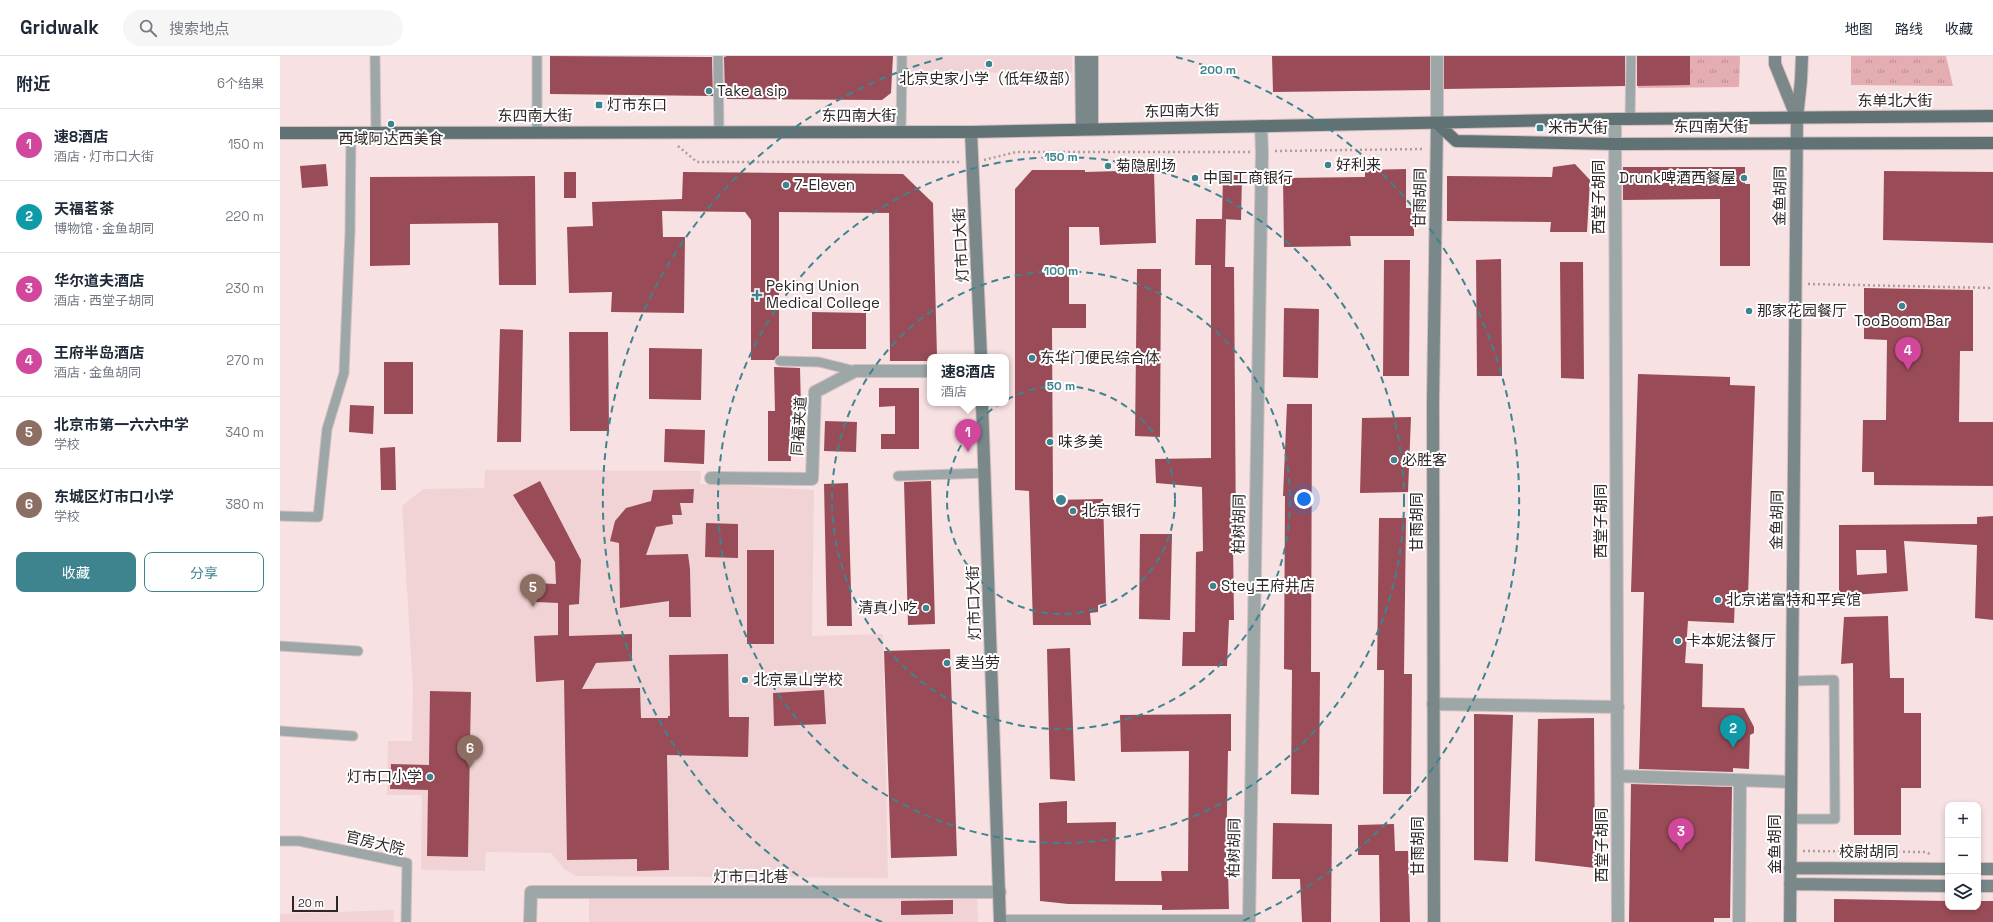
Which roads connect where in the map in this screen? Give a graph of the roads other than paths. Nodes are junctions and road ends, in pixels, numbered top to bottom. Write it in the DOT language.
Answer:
graph roads {
  1 [pos="375,56"];
  2 [pos="537,56"];
  3 [pos="718,56"];
  4 [pos="902,56"];
  5 [pos="1081,56"];
  6 [pos="1092,56"];
  7 [pos="1437,56"];
  8 [pos="1631,56"];
  9 [pos="1775,56"];
  10 [pos="1802,56"];
  11 [pos="1993,116"];
  12 [pos="1797,118"];
  13 [pos="1615,120"];
  14 [pos="1630,120"];
  15 [pos="1437,123"];
  16 [pos="1261,126"];
  17 [pos="1087,129"];
  18 [pos="537,132"];
  19 [pos="719,132"];
  20 [pos="901,132"];
  21 [pos="971,132"];
  22 [pos="280,133"];
  23 [pos="351,133"];
  24 [pos="376,133"];
  25 [pos="1797,142"];
  26 [pos="1993,143"];
  27 [pos="1615,144"];
  28 [pos="981,354"];
  29 [pos="780,361"];
  30 [pos="856,371"];
  31 [pos="927,371"];
  32 [pos="982,406"];
  33 [pos="985,473"];
  34 [pos="898,476"];
  35 [pos="711,478"];
  36 [pos="280,516"];
  37 [pos="280,646"];
  38 [pos="358,650"];
  39 [pos="1792,681"];
  40 [pos="1433,704"];
  41 [pos="1618,707"];
  42 [pos="280,731"];
  43 [pos="353,736"];
  44 [pos="1618,776"];
  45 [pos="1740,780"];
  46 [pos="1791,782"];
  47 [pos="1791,819"];
  48 [pos="280,841"];
  49 [pos="1790,868"];
  50 [pos="1945,869"];
  51 [pos="1981,869"];
  52 [pos="1993,869"];
  53 [pos="1790,884"];
  54 [pos="1945,886"];
  55 [pos="1981,886"];
  56 [pos="1993,886"];
  57 [pos="1000,892"];
  58 [pos="406,922"];
  59 [pos="530,922"];
  60 [pos="1000,922"];
  61 [pos="1248,922"];
  62 [pos="1434,922"];
  63 [pos="1618,922"];
  64 [pos="1739,922"];
  65 [pos="1790,922"];
  1 -- 24 [label="lane"];
  2 -- 18 [label="lane"];
  3 -- 19 [label="lane"];
  4 -- 20 [label="lane"];
  5 -- 17 [label="street"];
  6 -- 17 [label="street"];
  7 -- 15 [label="street"];
  8 -- 14 [label="lane"];
  9 -- 12 [label="street"];
  10 -- 12 [label="street, 金鱼胡同"];
  11 -- 12 [label="main road, 东单北大街"];
  12 -- 14 [label="main road, 东四南大街"];
  12 -- 25 [label="street, 金鱼胡同"];
  13 -- 14 [label="main road, 东四南大街"];
  13 -- 15 [label="main road, 东四南大街"];
  13 -- 27 [label="street, 西堂子胡同"];
  15 -- 16 [label="main road, 东四南大街"];
  15 -- 27 [label="main road, 东四南大街"];
  15 -- 40 [label="street, 甘雨胡同"];
  16 -- 17 [label="main road, 东四南大街"];
  16 -- 61 [label="street, 柏树胡同"];
  17 -- 21 [label="main road, 东四南大街"];
  18 -- 19 [label="main road, 东四南大街"];
  18 -- 24 [label="main road, 东四南大街"];
  19 -- 20 [label="main road, 东四南大街"];
  20 -- 21 [label="main road, 东四南大街"];
  21 -- 28 [label="street, 灯市口大街"];
  22 -- 23 [label="main road, 东四南大街"];
  23 -- 24 [label="main road, 东四南大街"];
  23 -- 36 [label="lane"];
  25 -- 26 [label="main road, 东四南大街"];
  25 -- 27 [label="main road, 东四南大街"];
  25 -- 39 [label="street, 金鱼胡同"];
  27 -- 41 [label="street, 西堂子胡同"];
  29 -- 30 [label="lane"];
  30 -- 31 [label="street, 同福夹道"];
  30 -- 35 [label="street, 同福夹道"];
  32 -- 33 [label="street, 灯市口大街"];
  33 -- 34 [label="lane"];
  33 -- 57 [label="street, 灯市口大街"];
  37 -- 38 [label="lane"];
  39 -- 46 [label="street, 金鱼胡同"];
  39 -- 47 [label="lane"];
  40 -- 41 [label="street"];
  40 -- 62 [label="street, 甘雨胡同"];
  41 -- 44 [label="street, 西堂子胡同"];
  42 -- 43 [label="lane"];
  44 -- 45 [label="street"];
  44 -- 63 [label="street, 西堂子胡同"];
  45 -- 46 [label="street"];
  45 -- 64 [label="street"];
  46 -- 47 [label="street, 金鱼胡同"];
  47 -- 49 [label="street, 金鱼胡同"];
  48 -- 58 [label="lane, 官房大院"];
  49 -- 50 [label="street, 校尉胡同"];
  49 -- 53 [label="street, 金鱼胡同"];
  51 -- 52 [label="street"];
  53 -- 54 [label="street"];
  53 -- 65 [label="street, 金鱼胡同"];
  55 -- 56 [label="street"];
  57 -- 59 [label="street, 灯市口北巷"];
  57 -- 60 [label="street, 灯市口大街"];
  60 -- 61 [label="street"];
}
